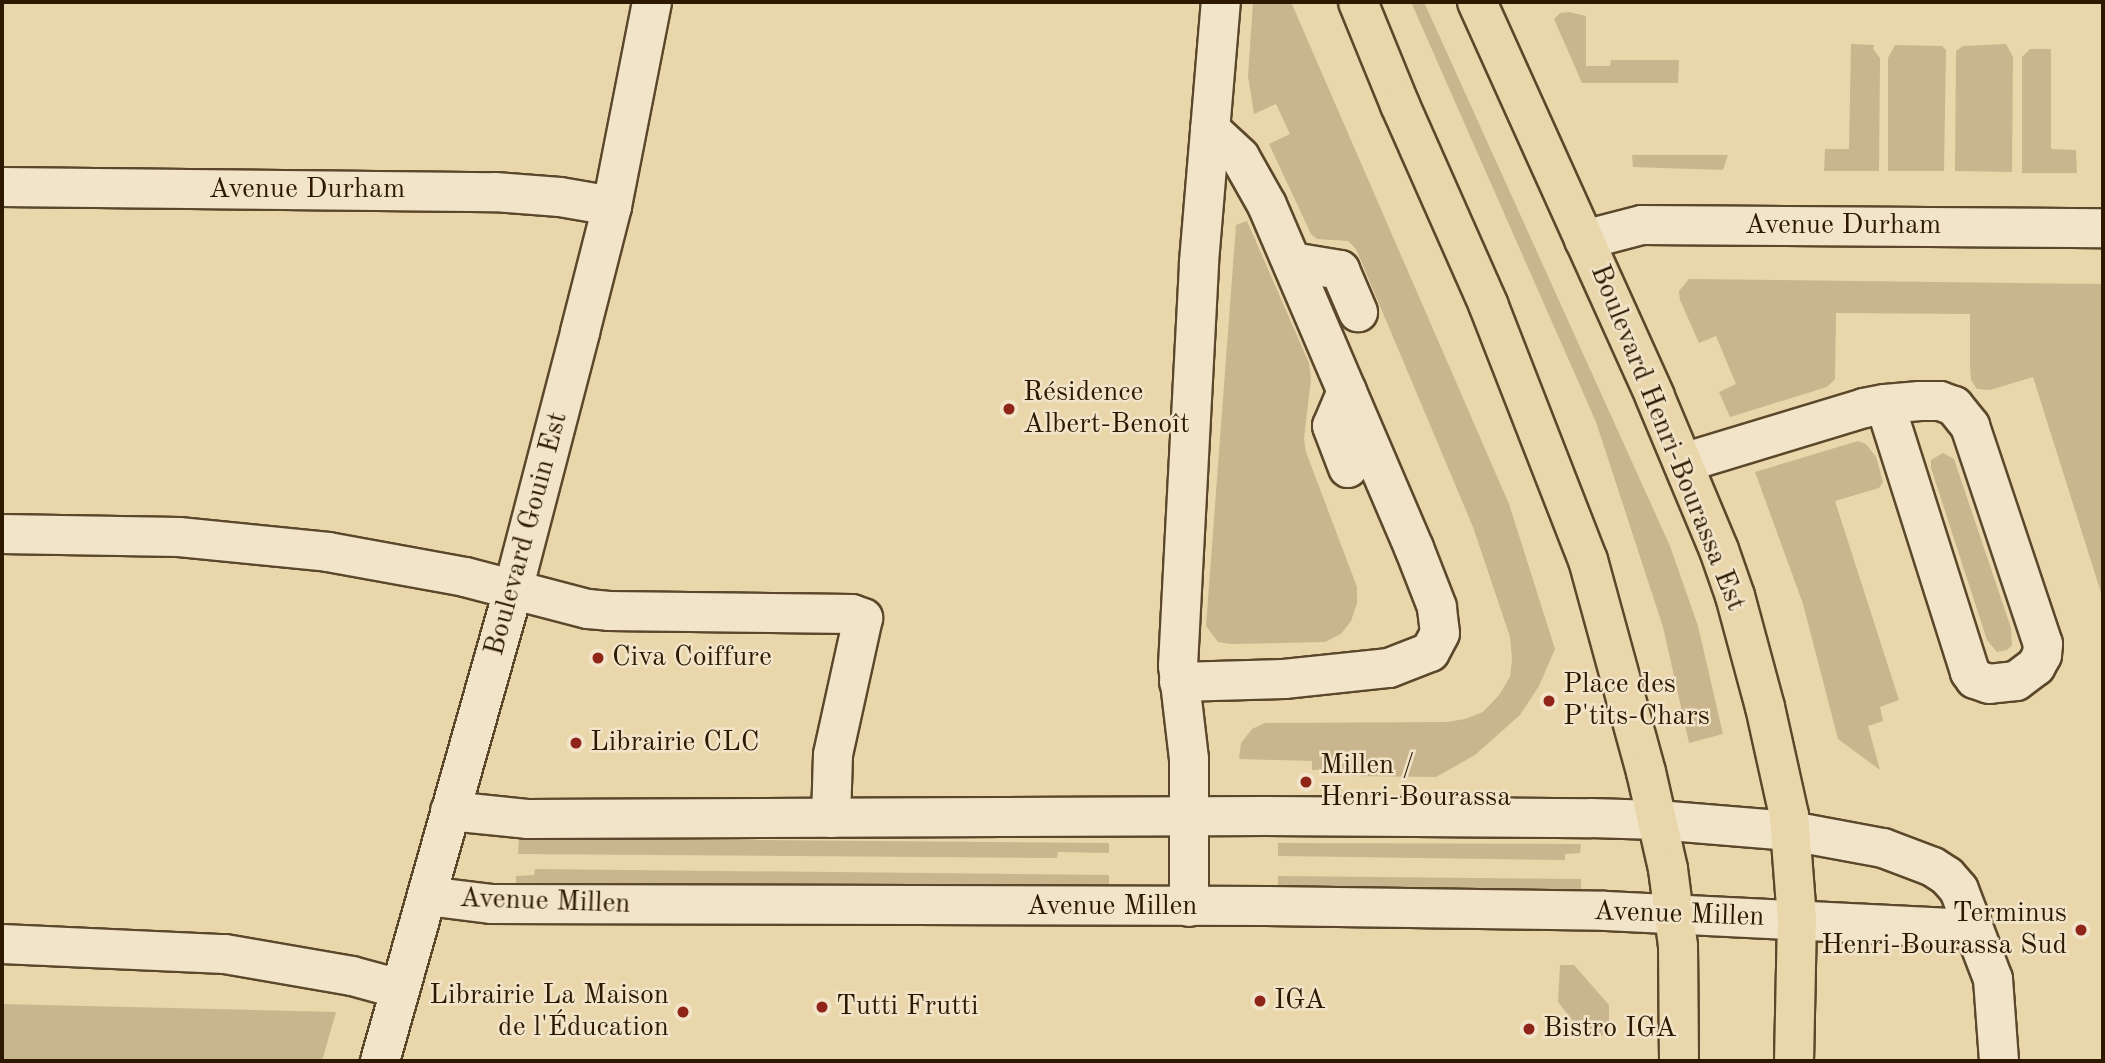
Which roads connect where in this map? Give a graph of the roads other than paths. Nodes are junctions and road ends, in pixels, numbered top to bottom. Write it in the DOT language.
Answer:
graph roads {
  1 [pos="652,2"];
  2 [pos="1221,2"];
  3 [pos="1358,2"];
  4 [pos="1477,2"];
  5 [pos="1210,129"];
  6 [pos="2,187"];
  7 [pos="612,206"];
  8 [pos="2103,228"];
  9 [pos="1584,240"];
  10 [pos="1292,262"];
  11 [pos="1358,312"];
  12 [pos="1347,391"];
  13 [pos="1885,404"];
  14 [pos="1683,463"];
  15 [pos="1348,467"];
  16 [pos="2,534"];
  17 [pos="513,590"];
  18 [pos="1179,682"];
  19 [pos="450,811"];
  20 [pos="1190,817"];
  21 [pos="831,818"];
  22 [pos="1657,820"];
  23 [pos="1791,831"];
  24 [pos="427,896"];
  25 [pos="1189,907"];
  26 [pos="1675,916"];
  27 [pos="1797,919"];
  28 [pos="1973,929"];
  29 [pos="2,944"];
  30 [pos="401,989"];
  31 [pos="380,1061"];
  32 [pos="1679,1061"];
  33 [pos="1794,1061"];
  34 [pos="1999,1061"];
  1 -- 7 [label="street, Boulevard Gouin Est"];
  2 -- 5 [label="street"];
  3 -- 22 [label="main road"];
  4 -- 9 [label="main road, Boulevard Henri-Bourassa Est"];
  5 -- 10 [label="street"];
  5 -- 18 [label="street"];
  6 -- 7 [label="street, Avenue Durham"];
  7 -- 17 [label="street, Boulevard Gouin Est"];
  8 -- 9 [label="street, Avenue Durham"];
  9 -- 14 [label="main road, Boulevard Henri-Bourassa Est"];
  10 -- 11 [label="street"];
  10 -- 12 [label="street"];
  12 -- 15 [label="street"];
  12 -- 18 [label="street"];
  13 -- 13 [label="street"];
  13 -- 14 [label="street"];
  14 -- 23 [label="main road, Boulevard Henri-Bourassa Est"];
  16 -- 17 [label="street"];
  17 -- 19 [label="street, Boulevard Gouin Est"];
  17 -- 21 [label="street"];
  18 -- 20 [label="street"];
  19 -- 21 [label="street"];
  19 -- 24 [label="street, Boulevard Gouin Est"];
  20 -- 21 [label="street"];
  20 -- 22 [label="street"];
  20 -- 25 [label="street"];
  22 -- 23 [label="street"];
  22 -- 26 [label="main road"];
  23 -- 27 [label="main road, Boulevard Henri-Bourassa Est"];
  23 -- 28 [label="street"];
  24 -- 25 [label="street, Avenue Millen"];
  24 -- 30 [label="street, Boulevard Gouin Est"];
  25 -- 26 [label="street, Avenue Millen"];
  26 -- 27 [label="street, Avenue Millen"];
  26 -- 32 [label="main road"];
  27 -- 28 [label="street, Avenue Millen"];
  27 -- 33 [label="main road, Boulevard Henri-Bourassa Est"];
  28 -- 34 [label="street"];
  29 -- 30 [label="street"];
  30 -- 31 [label="street, Boulevard Gouin Est"];
}
